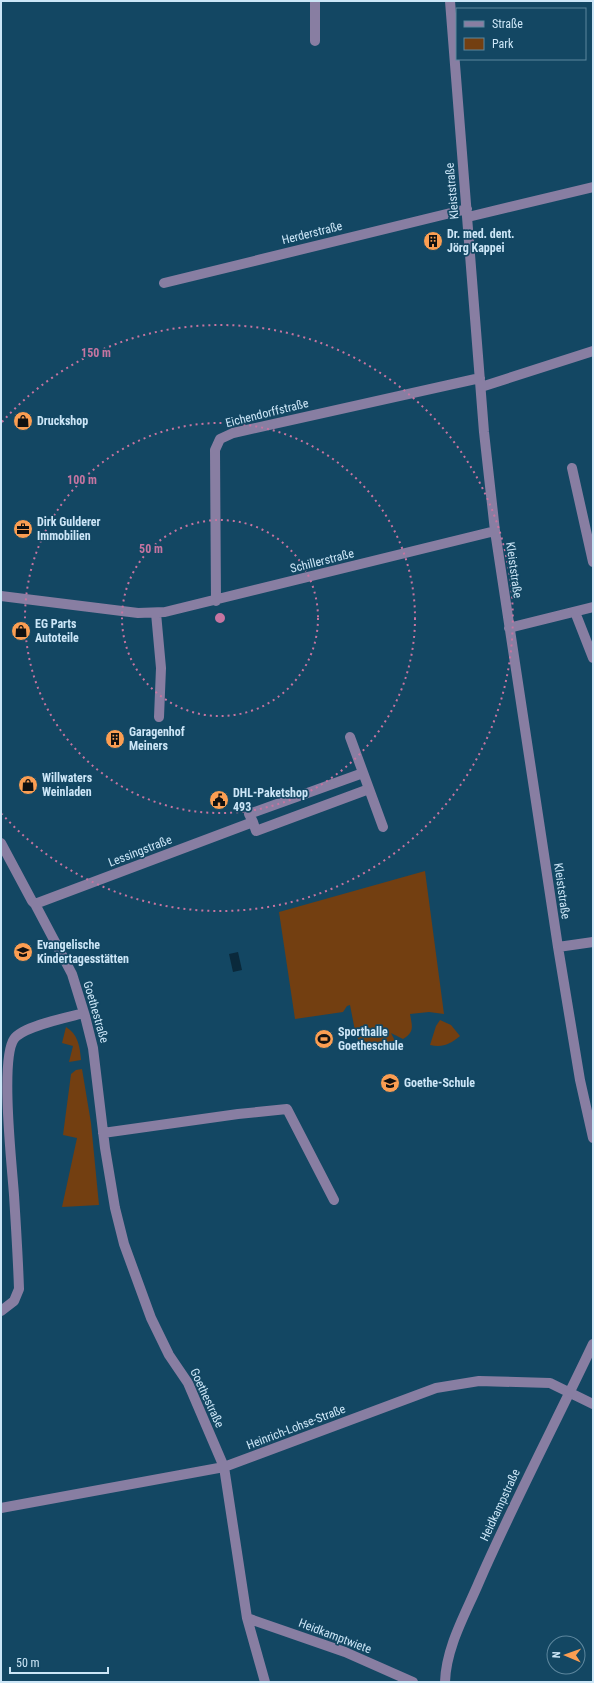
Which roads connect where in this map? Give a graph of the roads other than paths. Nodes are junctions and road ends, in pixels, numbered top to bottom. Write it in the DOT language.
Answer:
graph roads {
  1 [pos="315,1"];
  2 [pos="450,1"];
  3 [pos="315,41"];
  4 [pos="593,187"];
  5 [pos="467,213"];
  6 [pos="164,283"];
  7 [pos="593,352"];
  8 [pos="481,383"];
  9 [pos="572,468"];
  10 [pos="495,531"];
  11 [pos="593,562"];
  12 [pos="1,596"];
  13 [pos="216,601"];
  14 [pos="593,607"];
  15 [pos="575,612"];
  16 [pos="156,613"];
  17 [pos="509,628"];
  18 [pos="593,658"];
  19 [pos="159,717"];
  20 [pos="350,737"];
  21 [pos="363,773"];
  22 [pos="369,789"];
  23 [pos="253,822"];
  24 [pos="383,827"];
  25 [pos="1,843"];
  26 [pos="36,904"];
  27 [pos="593,942"];
  28 [pos="558,947"];
  29 [pos="84,1013"];
  30 [pos="5,1118"];
  31 [pos="104,1133"];
  32 [pos="593,1138"];
  33 [pos="334,1200"];
  34 [pos="1,1311"];
  35 [pos="593,1344"];
  36 [pos="570,1392"];
  37 [pos="593,1404"];
  38 [pos="224,1468"];
  39 [pos="1,1508"];
  40 [pos="247,1618"];
  41 [pos="265,1682"];
  42 [pos="413,1682"];
  43 [pos="446,1682"];
  1 -- 3 [label="street"];
  2 -- 5 [label="street, Kleiststraße"];
  4 -- 5 [label="street, Herderstraße"];
  5 -- 6 [label="street, Herderstraße"];
  5 -- 8 [label="street, Kleiststraße"];
  7 -- 8 [label="street, Eichendorffstraße"];
  8 -- 10 [label="street, Kleiststraße"];
  8 -- 13 [label="street, Eichendorffstraße"];
  9 -- 11 [label="street"];
  10 -- 13 [label="street, Schillerstraße"];
  10 -- 17 [label="street, Kleiststraße"];
  12 -- 16 [label="street, Schillerstraße"];
  13 -- 16 [label="street, Schillerstraße"];
  14 -- 15 [label="street"];
  15 -- 17 [label="street"];
  15 -- 18 [label="street"];
  16 -- 19 [label="street"];
  17 -- 28 [label="street, Kleiststraße"];
  20 -- 21 [label="street"];
  21 -- 22 [label="street"];
  21 -- 23 [label="street"];
  22 -- 23 [label="street"];
  22 -- 24 [label="street"];
  23 -- 26 [label="street, Lessingstraße"];
  25 -- 26 [label="street, Goethestraße"];
  26 -- 29 [label="street, Goethestraße"];
  27 -- 28 [label="street"];
  28 -- 32 [label="street, Kleiststraße"];
  29 -- 30 [label="street"];
  29 -- 31 [label="street, Goethestraße"];
  30 -- 34 [label="street"];
  31 -- 33 [label="street"];
  31 -- 38 [label="street, Goethestraße"];
  35 -- 36 [label="street, Heidkampstraße"];
  36 -- 37 [label="street, Heinrich-Lohse-Straße"];
  36 -- 38 [label="street, Heinrich-Lohse-Straße"];
  36 -- 43 [label="street, Heidkampstraße"];
  38 -- 39 [label="street, Heinrich-Lohse-Straße"];
  38 -- 40 [label="street, Goethestraße"];
  40 -- 41 [label="street, Goethestraße"];
  40 -- 42 [label="street, Heidkamptwiete"];
}
